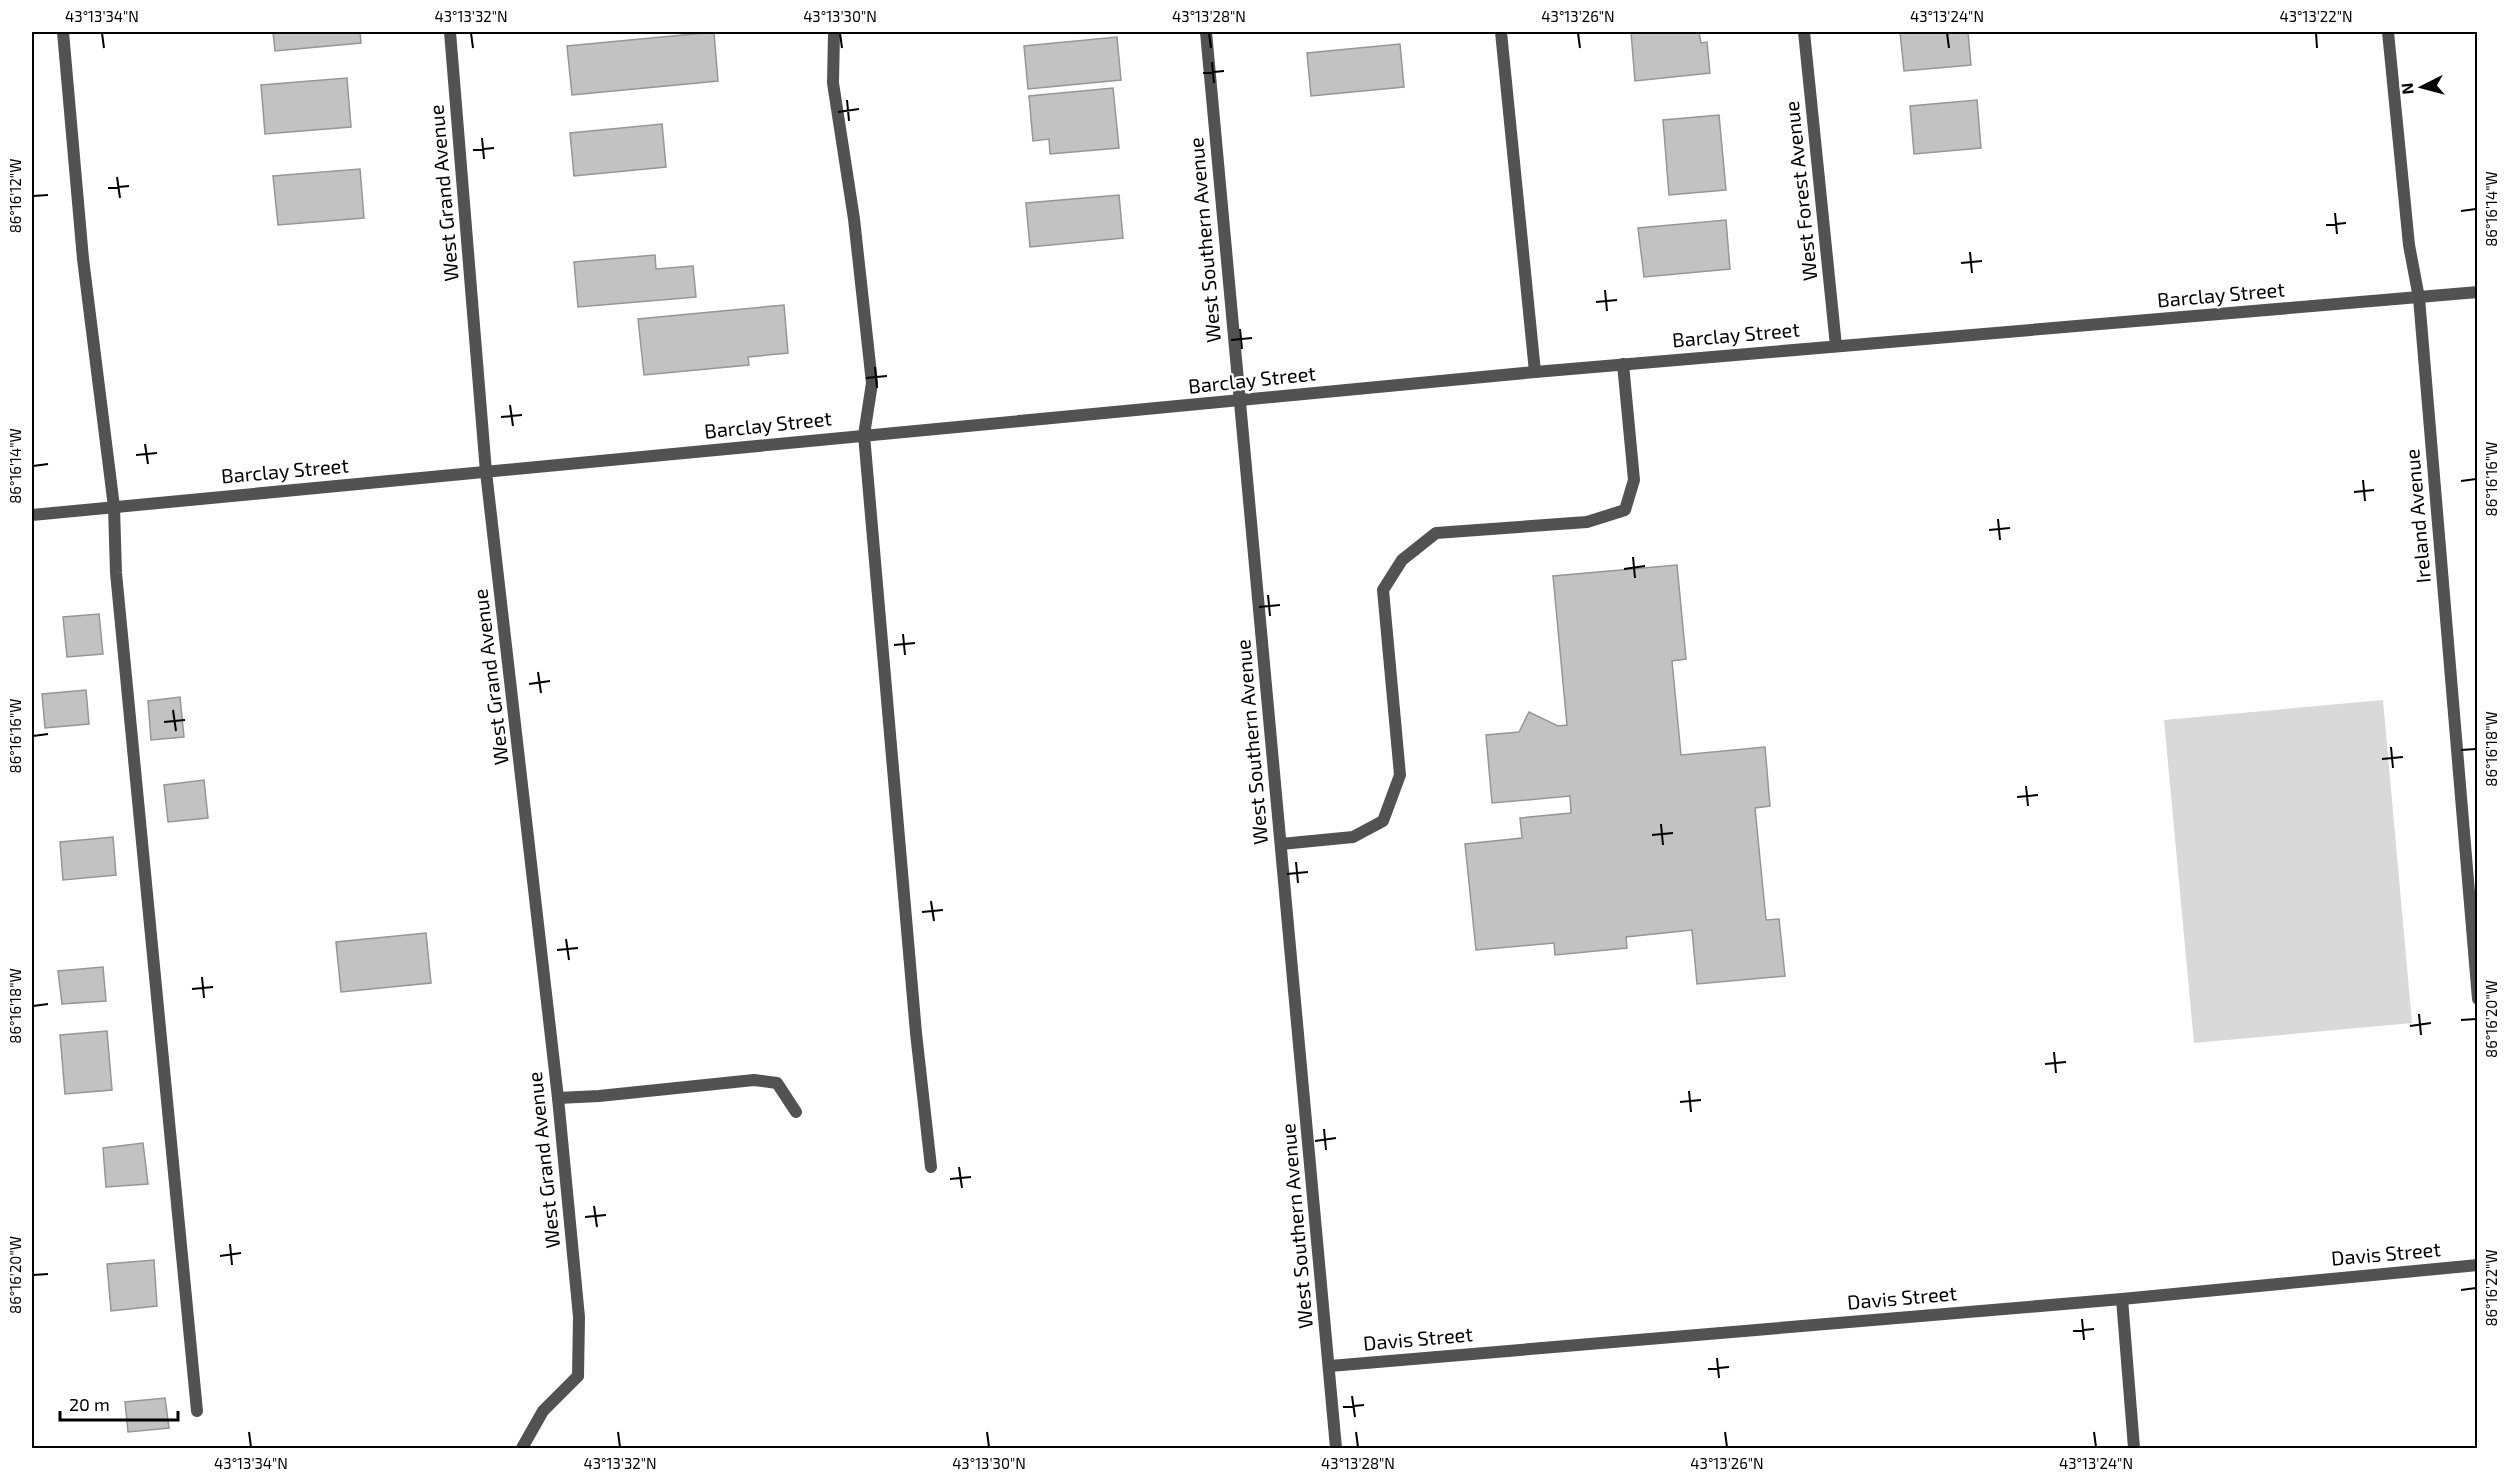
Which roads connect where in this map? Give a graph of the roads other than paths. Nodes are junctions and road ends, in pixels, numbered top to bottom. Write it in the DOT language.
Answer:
graph roads {
  1 [pos="63,32"];
  2 [pos="450,32"];
  3 [pos="834,32"];
  4 [pos="1206,32"];
  5 [pos="1501,32"];
  6 [pos="1804,32"];
  7 [pos="2388,32"];
  8 [pos="2478,292"];
  9 [pos="2419,298"];
  10 [pos="1836,346"];
  11 [pos="1623,364"];
  12 [pos="1534,372"];
  13 [pos="1239,400"];
  14 [pos="864,435"];
  15 [pos="486,472"];
  16 [pos="114,507"];
  17 [pos="32,514"];
  18 [pos="1281,844"];
  19 [pos="2478,999"];
  20 [pos="558,1098"];
  21 [pos="796,1112"];
  22 [pos="932,1167"];
  23 [pos="2478,1265"];
  24 [pos="2122,1299"];
  25 [pos="1330,1366"];
  26 [pos="197,1411"];
  27 [pos="522,1449"];
  28 [pos="1336,1449"];
  29 [pos="2134,1449"];
  1 -- 16 [label="street"];
  2 -- 15 [label="street, West Grand Avenue"];
  3 -- 14 [label="street"];
  4 -- 13 [label="street, West Southern Avenue"];
  5 -- 12 [label="street"];
  6 -- 10 [label="street, West Forest Avenue"];
  7 -- 9 [label="street, Ireland Avenue"];
  8 -- 9 [label="street, Barclay Street"];
  9 -- 10 [label="street, Barclay Street"];
  9 -- 19 [label="street, Ireland Avenue"];
  10 -- 11 [label="street, Barclay Street"];
  11 -- 12 [label="street, Barclay Street"];
  11 -- 18 [label="street"];
  12 -- 13 [label="street, Barclay Street"];
  13 -- 14 [label="street, Barclay Street"];
  13 -- 18 [label="street, West Southern Avenue"];
  14 -- 15 [label="street, Barclay Street"];
  14 -- 22 [label="street"];
  15 -- 16 [label="street, Barclay Street"];
  15 -- 20 [label="street, West Grand Avenue"];
  16 -- 17 [label="street, Barclay Street"];
  16 -- 26 [label="street"];
  18 -- 25 [label="street, West Southern Avenue"];
  20 -- 21 [label="street"];
  20 -- 27 [label="street, West Grand Avenue"];
  23 -- 24 [label="street, Davis Street"];
  24 -- 25 [label="street, Davis Street"];
  24 -- 29 [label="street"];
  25 -- 28 [label="street, West Southern Avenue"];
}
